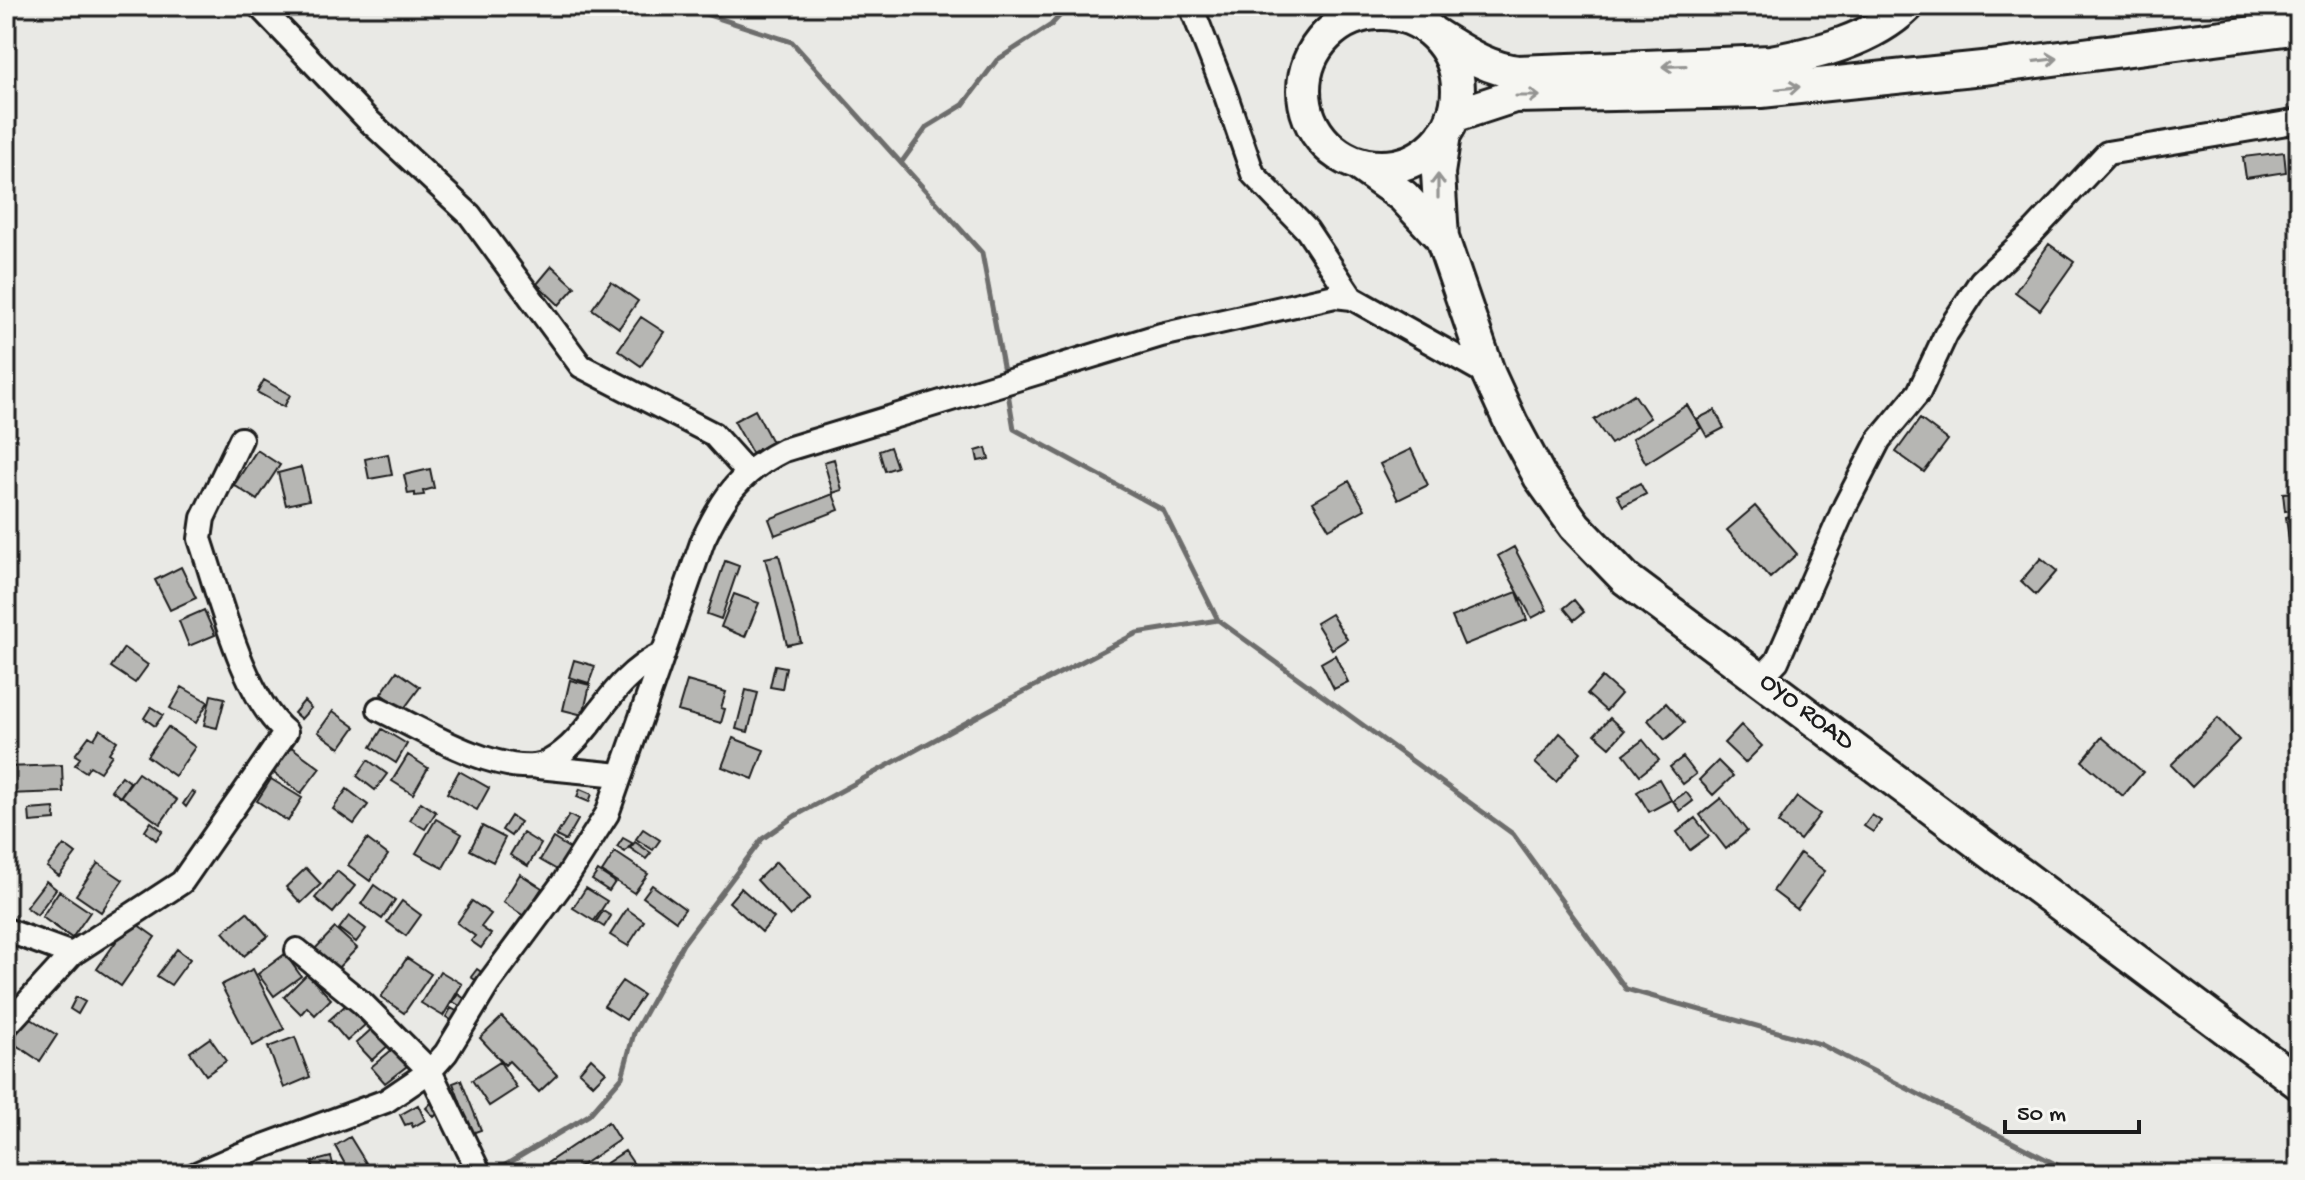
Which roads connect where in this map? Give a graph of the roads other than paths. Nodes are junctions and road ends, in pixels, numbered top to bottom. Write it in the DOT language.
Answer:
graph roads {
  1 [pos="259,6"];
  2 [pos="1191,6"];
  3 [pos="1327,6"];
  4 [pos="1907,6"];
  5 [pos="1388,10"];
  6 [pos="2299,27"];
  7 [pos="1434,34"];
  8 [pos="1314,52"];
  9 [pos="2299,121"];
  10 [pos="1449,125"];
  11 [pos="1357,163"];
  12 [pos="1442,238"];
  13 [pos="1352,298"];
  14 [pos="1489,375"];
  15 [pos="241,439"];
  16 [pos="747,472"];
  17 [pos="662,654"];
  18 [pos="1760,679"];
  19 [pos="379,709"];
  20 [pos="537,767"];
  21 [pos="620,775"];
  22 [pos="6,930"];
  23 [pos="297,950"];
  24 [pos="72,954"];
  25 [pos="6,1026"];
  26 [pos="430,1071"];
  27 [pos="2299,1083"];
  28 [pos="196,1174"];
  29 [pos="480,1174"];
  1 -- 16 [label="street"];
  2 -- 13 [label="street"];
  3 -- 8 [label="highway"];
  4 -- 7 [label="highway, one-way"];
  5 -- 7 [label="highway"];
  5 -- 8 [label="highway"];
  10 -- 6 [label="highway, one-way"];
  7 -- 10 [label="highway"];
  8 -- 11 [label="highway"];
  9 -- 18 [label="street"];
  10 -- 11 [label="highway"];
  12 -- 10 [label="highway, OYO ROAD, one-way"];
  11 -- 12 [label="highway, OYO ROAD"];
  12 -- 14 [label="highway, OYO ROAD"];
  13 -- 14 [label="street"];
  13 -- 16 [label="street"];
  14 -- 18 [label="highway, OYO ROAD"];
  15 -- 24 [label="street"];
  16 -- 17 [label="street"];
  17 -- 20 [label="street"];
  17 -- 21 [label="street"];
  18 -- 27 [label="highway, OYO ROAD"];
  19 -- 20 [label="street"];
  20 -- 21 [label="street"];
  21 -- 26 [label="street"];
  22 -- 24 [label="street"];
  23 -- 26 [label="street"];
  24 -- 25 [label="street"];
  26 -- 28 [label="street"];
  26 -- 29 [label="street"];
}
